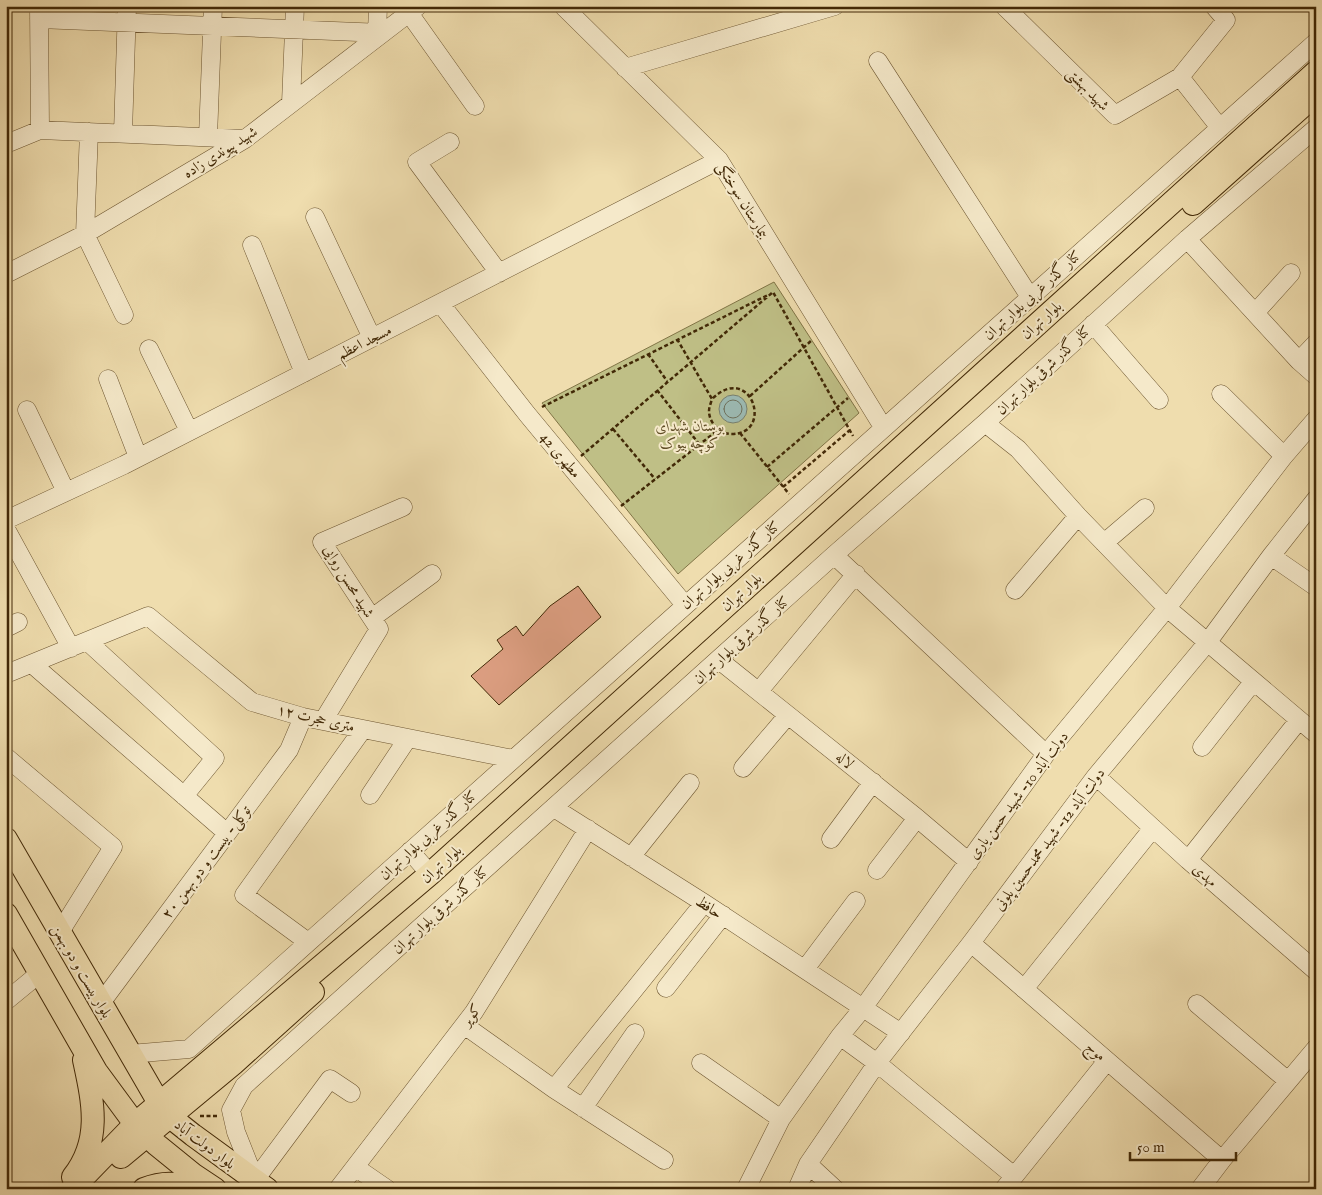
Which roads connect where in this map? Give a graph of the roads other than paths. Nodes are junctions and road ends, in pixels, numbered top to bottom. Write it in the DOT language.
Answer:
graph roads {
  1 [pos="212,6"];
  2 [pos="295,6"];
  3 [pos="378,6"];
  4 [pos="563,6"];
  5 [pos="835,6"];
  6 [pos="1004,6"];
  7 [pos="1214,6"];
  8 [pos="414,10"];
  9 [pos="794,12"];
  10 [pos="39,13"];
  11 [pos="126,15"];
  12 [pos="212,26"];
  13 [pos="294,30"];
  14 [pos="380,33"];
  15 [pos="1316,42"];
  16 [pos="878,61"];
  17 [pos="625,68"];
  18 [pos="1316,72"];
  19 [pos="1180,77"];
  20 [pos="1316,94"];
  21 [pos="291,103"];
  22 [pos="475,106"];
  23 [pos="1220,128"];
  24 [pos="1316,128"];
  25 [pos="40,130"];
  26 [pos="89,132"];
  27 [pos="123,133"];
  28 [pos="208,137"];
  29 [pos="244,139"];
  30 [pos="450,142"];
  31 [pos="6,144"];
  32 [pos="719,160"];
  33 [pos="315,216"];
  34 [pos="85,234"];
  35 [pos="1187,239"];
  36 [pos="252,245"];
  37 [pos="1291,272"];
  38 [pos="499,273"];
  39 [pos="6,274"];
  40 [pos="1030,297"];
  41 [pos="440,303"];
  42 [pos="1255,313"];
  43 [pos="124,315"];
  44 [pos="1093,324"];
  45 [pos="372,338"];
  46 [pos="1316,343"];
  47 [pos="149,348"];
  48 [pos="1298,360"];
  49 [pos="304,373"];
  50 [pos="1316,376"];
  51 [pos="108,380"];
  52 [pos="1221,394"];
  53 [pos="1159,400"];
  54 [pos="27,410"];
  55 [pos="1316,419"];
  56 [pos="985,424"];
  57 [pos="883,427"];
  58 [pos="189,432"];
  59 [pos="1284,456"];
  60 [pos="138,457"];
  61 [pos="66,492"];
  62 [pos="1316,499"];
  63 [pos="403,507"];
  64 [pos="1145,508"];
  65 [pos="1078,516"];
  66 [pos="6,520"];
  67 [pos="6,529"];
  68 [pos="1104,543"];
  69 [pos="834,555"];
  70 [pos="1271,556"];
  71 [pos="432,574"];
  72 [pos="856,574"];
  73 [pos="1316,587"];
  74 [pos="1015,590"];
  75 [pos="685,604"];
  76 [pos="1167,608"];
  77 [pos="372,618"];
  78 [pos="87,641"];
  79 [pos="1207,644"];
  80 [pos="71,648"];
  81 [pos="719,660"];
  82 [pos="32,664"];
  83 [pos="6,674"];
  84 [pos="1253,682"];
  85 [pos="759,691"];
  86 [pos="788,715"];
  87 [pos="303,717"];
  88 [pos="1299,720"];
  89 [pos="323,721"];
  90 [pos="363,729"];
  91 [pos="1316,734"];
  92 [pos="408,738"];
  93 [pos="1202,747"];
  94 [pos="1046,754"];
  95 [pos="6,756"];
  96 [pos="513,759"];
  97 [pos="743,768"];
  98 [pos="1096,776"];
  99 [pos="690,782"];
  100 [pos="873,782"];
  101 [pos="370,795"];
  102 [pos="184,796"];
  103 [pos="554,808"];
  104 [pos="917,818"];
  105 [pos="1153,828"];
  106 [pos="588,829"];
  107 [pos="227,833"];
  108 [pos="6,839"];
  109 [pos="832,839"];
  110 [pos="410,851"];
  111 [pos="631,857"];
  112 [pos="1188,860"];
  113 [pos="969,862"];
  114 [pos="877,870"];
  115 [pos="430,874"];
  116 [pos="856,901"];
  117 [pos="704,903"];
  118 [pos="6,914"];
  119 [pos="723,915"];
  120 [pos="60,932"];
  121 [pos="308,942"];
  122 [pos="971,943"];
  123 [pos="805,969"];
  124 [pos="1316,971"];
  125 [pos="40,973"];
  126 [pos="666,988"];
  127 [pos="1024,989"];
  128 [pos="6,1001"];
  129 [pos="303,1002"];
  130 [pos="101,1003"];
  131 [pos="1196,1004"];
  132 [pos="864,1008"];
  133 [pos="318,1019"];
  134 [pos="464,1025"];
  135 [pos="635,1033"];
  136 [pos="901,1033"];
  137 [pos="840,1036"];
  138 [pos="82,1047"];
  139 [pos="1316,1048"];
  140 [pos="130,1054"];
  141 [pos="1107,1061"];
  142 [pos="701,1063"];
  143 [pos="877,1063"];
  144 [pos="1288,1081"];
  145 [pos="554,1089"];
  146 [pos="351,1093"];
  147 [pos="583,1108"];
  148 [pos="164,1110"];
  149 [pos="781,1119"];
  150 [pos="140,1130"];
  151 [pos="664,1160"];
  152 [pos="1222,1160"];
  153 [pos="808,1164"];
  154 [pos="355,1166"];
  155 [pos="1009,1182"];
  156 [pos="261,1185"];
  157 [pos="65,1189"];
  158 [pos="72,1189"];
  159 [pos="87,1189"];
  160 [pos="144,1189"];
  161 [pos="195,1189"];
  162 [pos="214,1189"];
  163 [pos="338,1189"];
  164 [pos="387,1189"];
  165 [pos="746,1189"];
  166 [pos="797,1189"];
  167 [pos="835,1189"];
  168 [pos="1200,1189"];
  1 -- 12 [label="street"];
  2 -- 13 [label="street"];
  3 -- 14 [label="street"];
  4 -- 17 [label="street, بیمارستان سوختگی"];
  5 -- 9 [label="street"];
  6 -- 19 [label="street, شهید بهشتی"];
  7 -- 19 [label="street"];
  8 -- 14 [label="street, شهید پیوندی زاده"];
  8 -- 22 [label="street"];
  9 -- 17 [label="street"];
  10 -- 11 [label="street"];
  10 -- 25 [label="street"];
  11 -- 12 [label="street"];
  11 -- 27 [label="street"];
  12 -- 13 [label="street"];
  12 -- 28 [label="street"];
  13 -- 14 [label="street"];
  13 -- 21 [label="street"];
  14 -- 21 [label="street, شهید پیوندی زاده"];
  15 -- 23 [label="street, کنار گذر غربی بلوار تهران"];
  16 -- 40 [label="street"];
  17 -- 32 [label="street, بیمارستان سوختگی"];
  18 -- 115 [label="main road, بلوار تهران"];
  19 -- 23 [label="street"];
  20 -- 129 [label="main road, بلوار تهران"];
  21 -- 29 [label="street, شهید پیوندی زاده"];
  23 -- 40 [label="street, کنار گذر غربی بلوار تهران"];
  24 -- 35 [label="street, کنار گذر شرقی بلوار تهران"];
  25 -- 26 [label="street"];
  25 -- 31 [label="street"];
  26 -- 27 [label="street"];
  26 -- 34 [label="street"];
  27 -- 28 [label="street"];
  28 -- 29 [label="street"];
  29 -- 34 [label="street, شهید پیوندی زاده"];
  30 -- 38 [label="street"];
  32 -- 38 [label="street, مسجد اعظم"];
  32 -- 57 [label="street, بیمارستان سوختگی"];
  33 -- 45 [label="street"];
  34 -- 39 [label="street, شهید پیوندی زاده"];
  34 -- 43 [label="street"];
  35 -- 42 [label="street"];
  35 -- 44 [label="street, کنار گذر شرقی بلوار تهران"];
  36 -- 49 [label="street"];
  37 -- 42 [label="street"];
  38 -- 41 [label="street, مسجد اعظم"];
  40 -- 57 [label="street, کنار گذر غربی بلوار تهران"];
  41 -- 45 [label="street, مسجد اعظم"];
  41 -- 75 [label="street, مطهری 42"];
  42 -- 48 [label="street"];
  44 -- 53 [label="street"];
  44 -- 56 [label="street, کنار گذر شرقی بلوار تهران"];
  45 -- 49 [label="street, مسجد اعظم"];
  46 -- 48 [label="street"];
  47 -- 58 [label="street"];
  48 -- 50 [label="street"];
  49 -- 58 [label="street, مسجد اعظم"];
  51 -- 60 [label="street"];
  52 -- 59 [label="street"];
  54 -- 61 [label="street"];
  55 -- 59 [label="street, دولت آباد 10- شهید حسن یاری"];
  56 -- 65 [label="street"];
  56 -- 69 [label="street, کنار گذر شرقی بلوار تهران"];
  57 -- 75 [label="street, کنار گذر غربی بلوار تهران"];
  58 -- 60 [label="street, مسجد اعظم"];
  59 -- 76 [label="street, دولت آباد 10- شهید حسن یاری"];
  60 -- 61 [label="street, مسجد اعظم"];
  61 -- 66 [label="street, مسجد اعظم"];
  62 -- 70 [label="street, دولت آباد 12- شهید محمدحسین پلونی"];
  63 -- 77 [label="street, شهید محسن روایی"];
  64 -- 68 [label="street"];
  65 -- 68 [label="street"];
  65 -- 74 [label="street"];
  67 -- 80 [label="street"];
  68 -- 76 [label="street"];
  69 -- 72 [label="street"];
  69 -- 81 [label="street, کنار گذر شرقی بلوار تهران"];
  70 -- 73 [label="street"];
  70 -- 79 [label="street, دولت آباد 12- شهید محمدحسین پلونی"];
  71 -- 77 [label="street"];
  72 -- 85 [label="street"];
  72 -- 94 [label="street"];
  75 -- 96 [label="street, کنار گذر غربی بلوار تهران"];
  76 -- 79 [label="street"];
  76 -- 94 [label="street, دولت آباد 10- شهید حسن یاری"];
  77 -- 89 [label="street, شهید محسن روایی"];
  78 -- 80 [label="street"];
  78 -- 87 [label="street, ۱۲ متری حجرت"];
  78 -- 102 [label="street"];
  79 -- 84 [label="street"];
  79 -- 98 [label="street, دولت آباد 12- شهید محمدحسین پلونی"];
  80 -- 82 [label="street"];
  81 -- 85 [label="street, لاله"];
  81 -- 103 [label="street, کنار گذر شرقی بلوار تهران"];
  82 -- 83 [label="street"];
  82 -- 102 [label="street"];
  84 -- 88 [label="street"];
  84 -- 93 [label="street"];
  85 -- 86 [label="street, لاله"];
  86 -- 97 [label="street"];
  86 -- 100 [label="street, لاله"];
  87 -- 89 [label="street, ۱۲ متری حجرت"];
  87 -- 107 [label="street, توکلی- بیست و دو بهمن ۲۰"];
  88 -- 91 [label="street"];
  88 -- 112 [label="street"];
  89 -- 90 [label="street, ۱۲ متری حجرت"];
  90 -- 92 [label="street, ۱۲ متری حجرت"];
  90 -- 121 [label="street"];
  92 -- 96 [label="street, ۱۲ متری حجرت"];
  92 -- 101 [label="street"];
  94 -- 113 [label="street, دولت آباد 10- شهید حسن یاری"];
  95 -- 120 [label="street"];
  96 -- 110 [label="street, کنار گذر غربی بلوار تهران"];
  98 -- 105 [label="street, مهدی"];
  98 -- 122 [label="street, دولت آباد 12- شهید محمدحسین پلونی"];
  99 -- 111 [label="street"];
  100 -- 104 [label="street, لاله"];
  100 -- 109 [label="street"];
  102 -- 107 [label="street"];
  103 -- 106 [label="street, حافظ"];
  103 -- 133 [label="street, کنار گذر شرقی بلوار تهران"];
  104 -- 113 [label="street, لاله"];
  104 -- 114 [label="street"];
  105 -- 112 [label="street, مهدی"];
  105 -- 127 [label="street"];
  106 -- 111 [label="street, حافظ"];
  106 -- 134 [label="street, کویر"];
  107 -- 130 [label="street, توکلی- بیست و دو بهمن ۲۰"];
  108 -- 120 [label="main road, بلوار بیست و دو بهمن"];
  110 -- 115 [label="street"];
  110 -- 121 [label="street, کنار گذر غربی بلوار تهران"];
  111 -- 117 [label="street, حافظ"];
  112 -- 124 [label="street, مهدی"];
  113 -- 132 [label="street, دولت آباد 10- شهید حسن یاری"];
  115 -- 148 [label="main road, بلوار تهران"];
  116 -- 123 [label="street"];
  117 -- 119 [label="street, حافظ"];
  117 -- 145 [label="street"];
  118 -- 125 [label="main road"];
  119 -- 123 [label="street, حافظ"];
  119 -- 126 [label="street"];
  120 -- 130 [label="main road, بلوار بیست و دو بهمن"];
  121 -- 140 [label="street, کنار گذر غربی بلوار تهران"];
  122 -- 127 [label="street, موج"];
  122 -- 136 [label="street, دولت آباد 12- شهید محمدحسین پلونی"];
  123 -- 132 [label="street, حافظ"];
  125 -- 128 [label="street"];
  125 -- 138 [label="main road"];
  127 -- 141 [label="street, موج"];
  129 -- 133 [label="street"];
  129 -- 148 [label="main road, بلوار تهران"];
  130 -- 140 [label="main road, بلوار بیست و دو بهمن"];
  131 -- 144 [label="street"];
  132 -- 136 [label="street, حافظ"];
  132 -- 137 [label="street, دولت آباد 10- شهید حسن یاری"];
  133 -- 156 [label="street, کنار گذر شرقی بلوار تهران"];
  134 -- 145 [label="street"];
  134 -- 154 [label="street, کویر"];
  135 -- 147 [label="street"];
  136 -- 143 [label="street, دولت آباد 12- شهید محمدحسین پلونی"];
  137 -- 143 [label="street"];
  137 -- 149 [label="street, دولت آباد 10- شهید حسن یاری"];
  138 -- 150 [label="main road"];
  138 -- 157 [label="main road"];
  139 -- 144 [label="street"];
  140 -- 148 [label="main road, بلوار بیست و دو بهمن"];
  141 -- 152 [label="street, موج"];
  141 -- 155 [label="street"];
  142 -- 149 [label="street"];
  143 -- 153 [label="street, دولت آباد 12- شهید محمدحسین پلونی"];
  143 -- 155 [label="street"];
  144 -- 152 [label="street"];
  145 -- 147 [label="street"];
  146 -- 156 [label="street"];
  147 -- 151 [label="street"];
  148 -- 150 [label="main road"];
  148 -- 156 [label="main road, بلوار دولت آباد"];
  149 -- 165 [label="street, دولت آباد 10- شهید حسن یاری"];
  150 -- 158 [label="main road"];
  150 -- 159 [label="main road"];
  150 -- 162 [label="main road, بلوار دولت آباد"];
  152 -- 168 [label="street"];
  153 -- 166 [label="street, دولت آباد 12- شهید محمدحسین پلونی"];
  153 -- 167 [label="street"];
  154 -- 163 [label="street, کویر"];
  154 -- 164 [label="street"];
  160 -- 161 [label="main road"];
}
